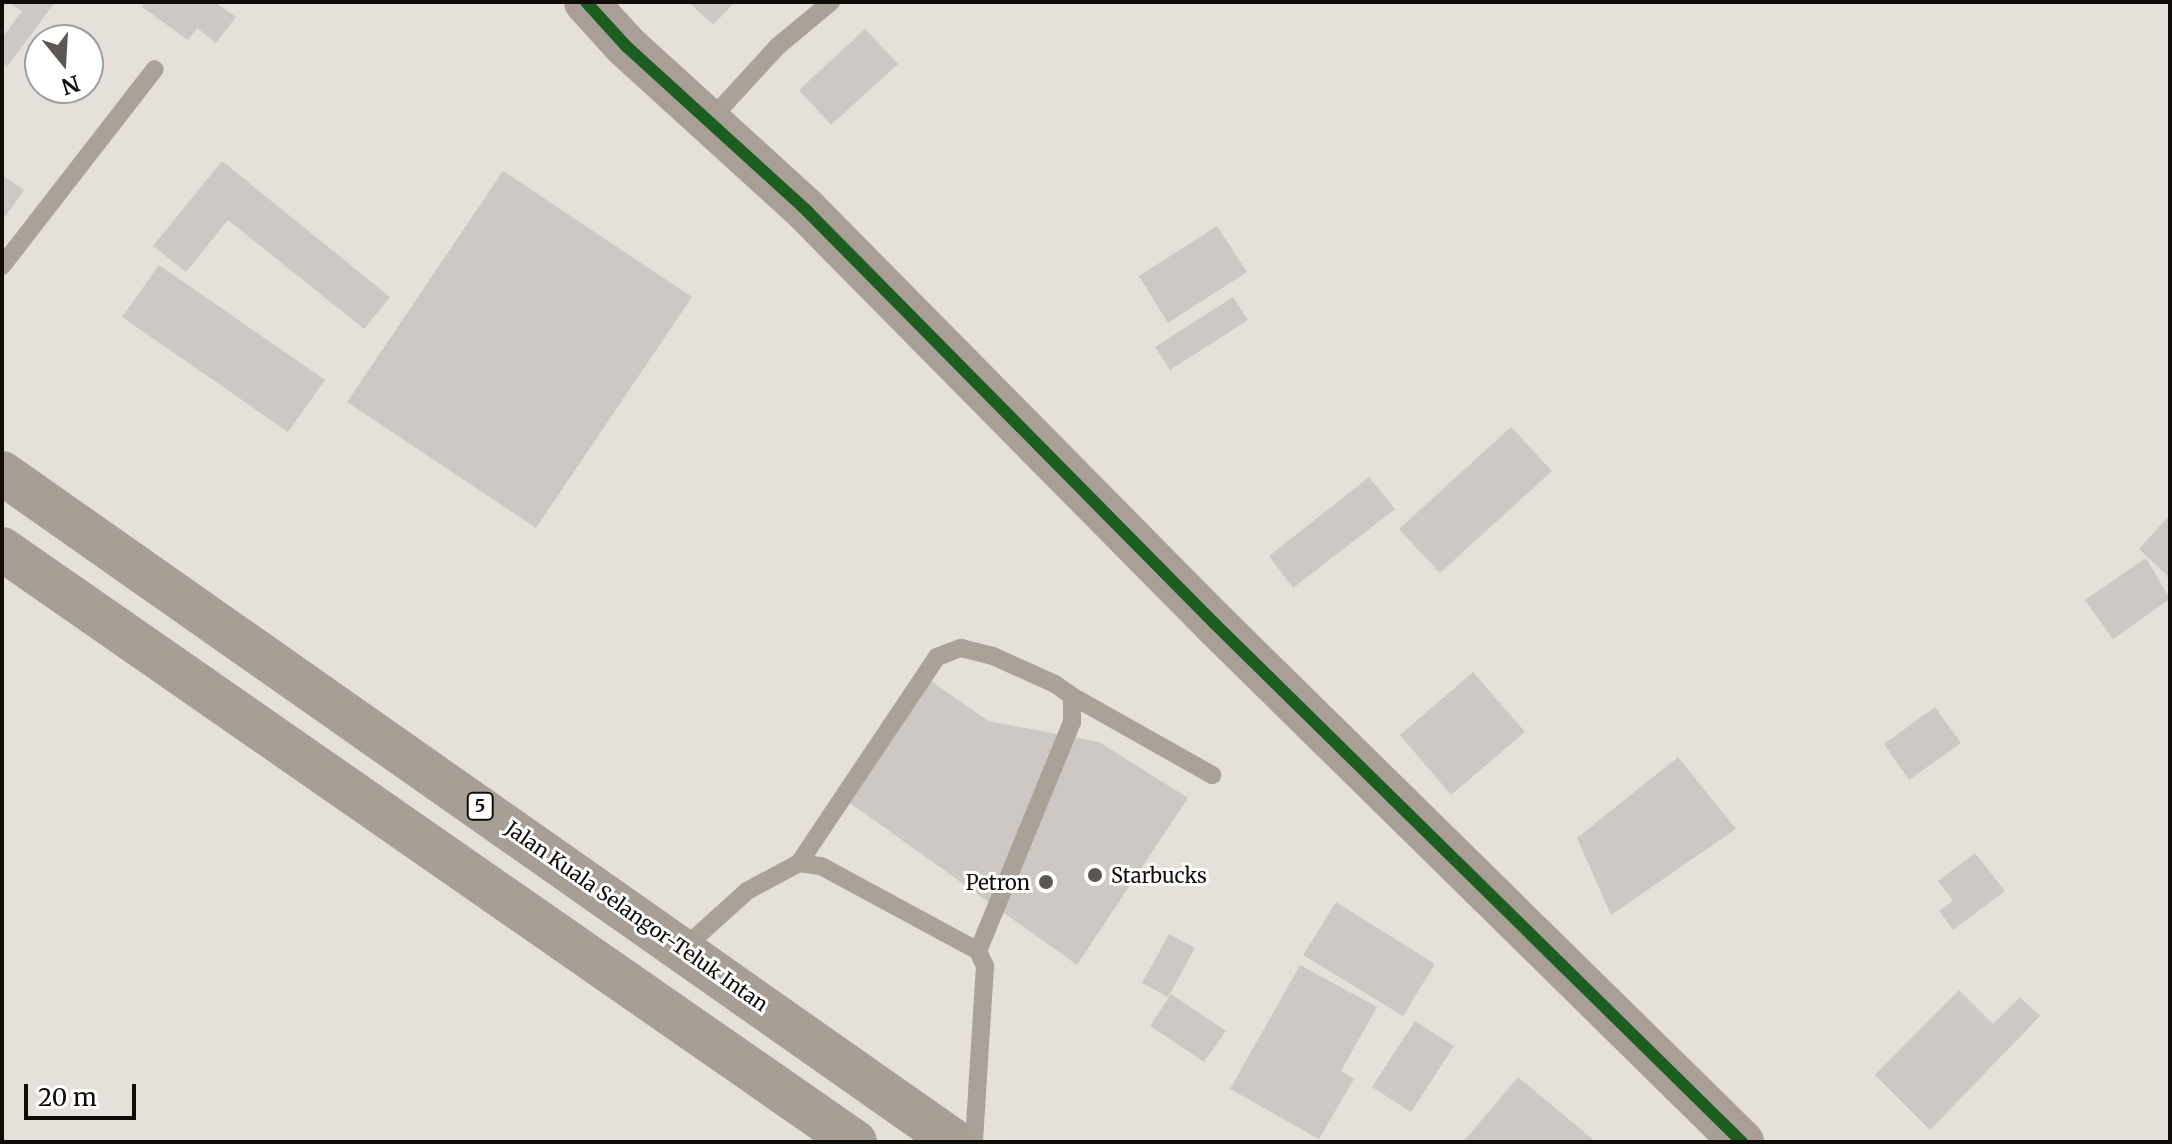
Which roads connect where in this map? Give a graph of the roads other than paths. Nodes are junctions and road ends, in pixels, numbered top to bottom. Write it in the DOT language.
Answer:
graph roads {
  1 [pos="586,2"];
  2 [pos="831,2"];
  3 [pos="155,69"];
  4 [pos="709,121"];
  5 [pos="2,266"];
  6 [pos="2,473"];
  7 [pos="2,549"];
  8 [pos="1072,696"];
  9 [pos="1212,775"];
  10 [pos="799,863"];
  11 [pos="684,948"];
  12 [pos="978,951"];
  13 [pos="855,1142"];
  14 [pos="955,1142"];
  15 [pos="974,1142"];
  16 [pos="1742,1142"];
  1 -- 4 [label="street"];
  2 -- 4 [label="lane"];
  3 -- 5 [label="lane"];
  4 -- 16 [label="street"];
  6 -- 11 [label="highway, Jalan Kuala Selangor-Teluk Intan / 5"];
  7 -- 13 [label="highway"];
  8 -- 9 [label="lane"];
  8 -- 10 [label="lane"];
  8 -- 12 [label="lane"];
  10 -- 11 [label="lane"];
  10 -- 12 [label="lane"];
  11 -- 14 [label="highway, Jalan Kuala Selangor-Teluk Intan / 5"];
  12 -- 15 [label="lane"];
}
